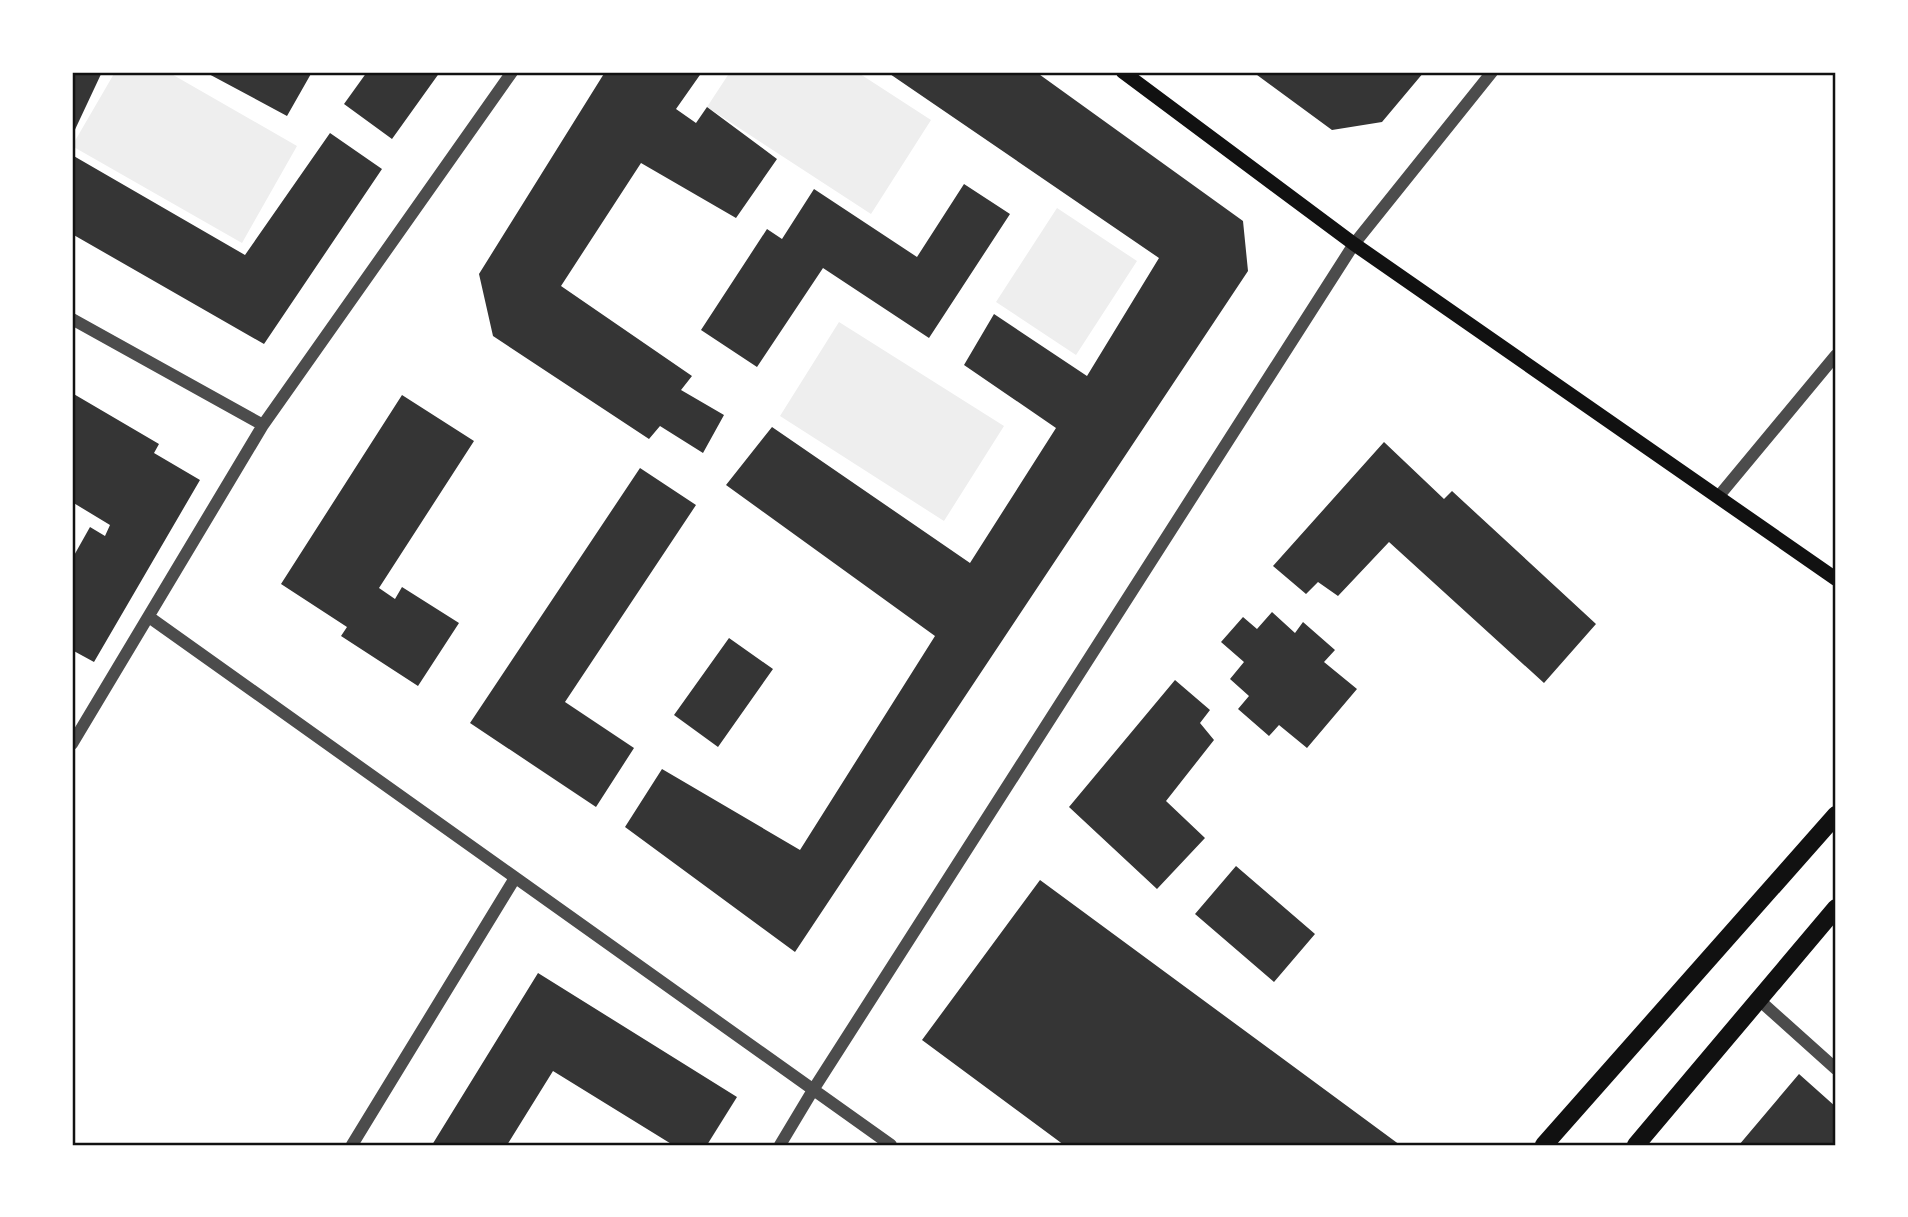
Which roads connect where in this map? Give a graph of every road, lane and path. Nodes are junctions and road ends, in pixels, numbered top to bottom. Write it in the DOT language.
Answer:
graph roads {
  1 [pos="512,72"];
  2 [pos="1123,72"];
  3 [pos="1492,72"];
  4 [pos="1354,244"];
  5 [pos="72,319"];
  6 [pos="1836,355"];
  7 [pos="263,425"];
  8 [pos="1718,497"];
  9 [pos="1836,579"];
  10 [pos="149,617"];
  11 [pos="72,744"];
  12 [pos="1836,815"];
  13 [pos="515,878"];
  14 [pos="1836,908"];
  15 [pos="1758,999"];
  16 [pos="1836,1069"];
  17 [pos="813,1090"];
  18 [pos="352,1145"];
  19 [pos="780,1145"];
  20 [pos="891,1145"];
  21 [pos="1544,1145"];
  22 [pos="1636,1145"];
  1 -- 7 [label="street"];
  2 -- 4 [label="main road"];
  3 -- 4 [label="street"];
  4 -- 8 [label="main road"];
  4 -- 17 [label="street"];
  5 -- 7 [label="street"];
  6 -- 8 [label="street"];
  7 -- 10 [label="street"];
  8 -- 9 [label="main road"];
  10 -- 11 [label="street"];
  10 -- 13 [label="street"];
  12 -- 21 [label="main road"];
  13 -- 17 [label="street"];
  13 -- 18 [label="street"];
  14 -- 15 [label="main road"];
  15 -- 16 [label="street"];
  15 -- 22 [label="main road"];
  17 -- 19 [label="street"];
  17 -- 20 [label="street"];
}
